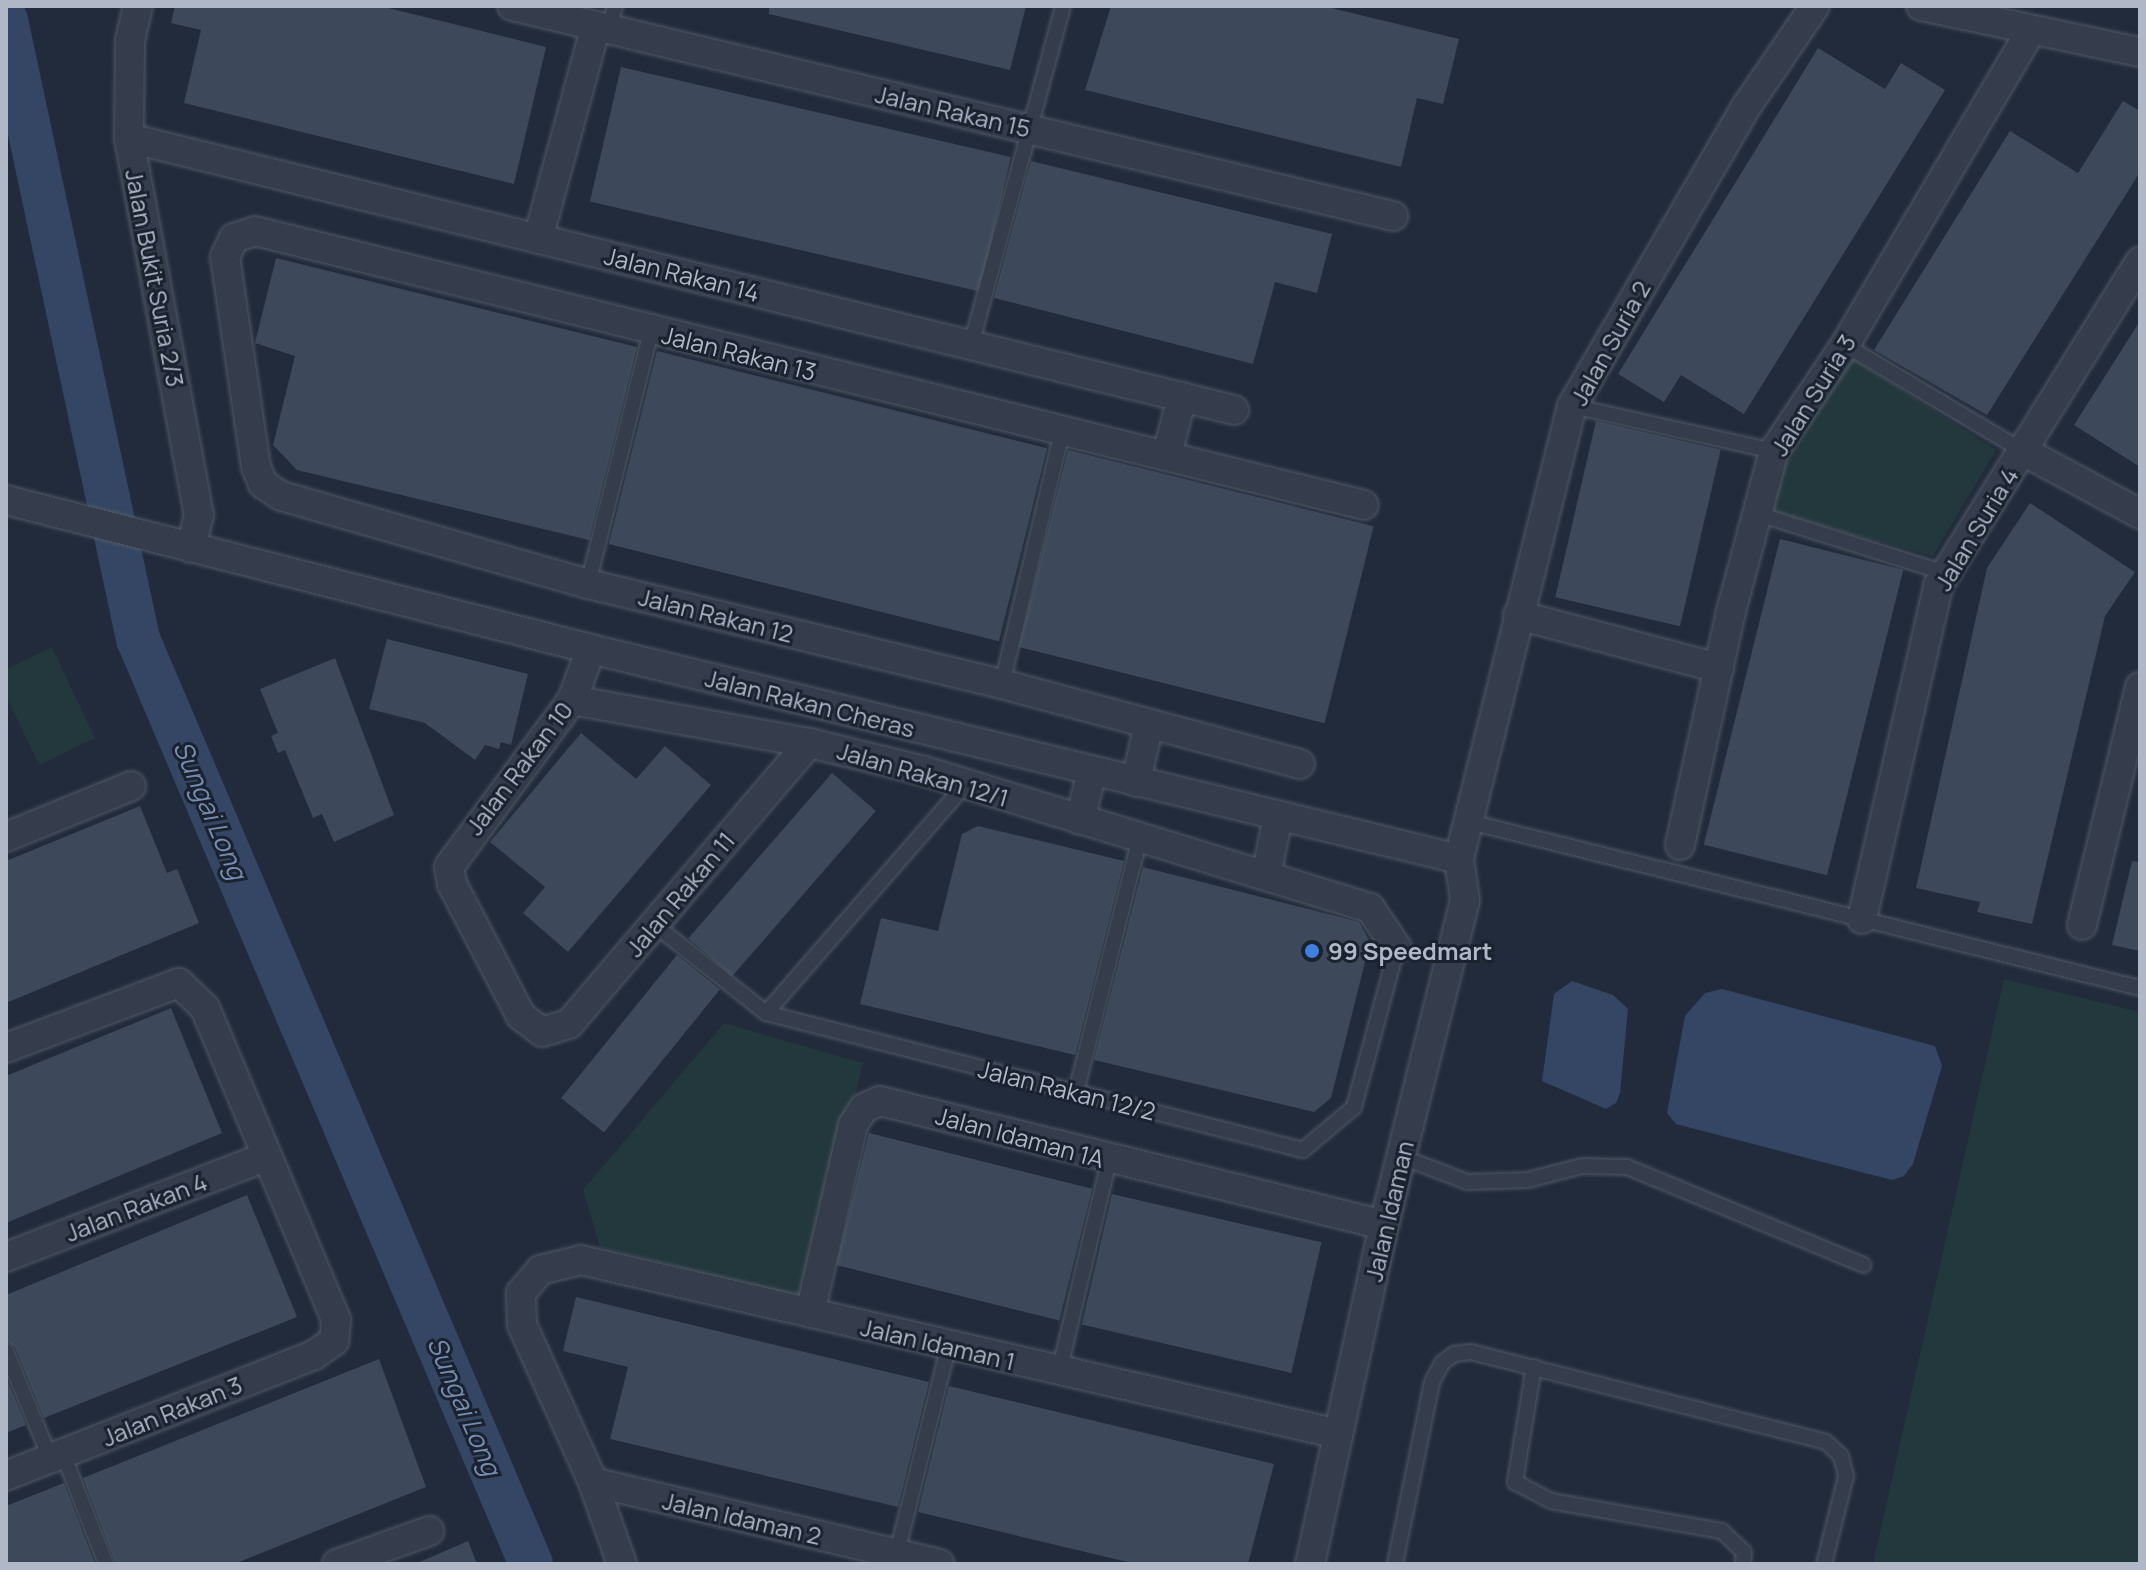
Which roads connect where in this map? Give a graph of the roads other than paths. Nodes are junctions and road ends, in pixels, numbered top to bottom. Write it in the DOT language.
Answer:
graph roads {
  1 [pos="138,6"];
  2 [pos="512,6"];
  3 [pos="1063,6"];
  4 [pos="1815,6"];
  5 [pos="1921,6"];
  6 [pos="606,21"];
  7 [pos="2031,31"];
  8 [pos="2140,52"];
  9 [pos="1027,128"];
  10 [pos="129,138"];
  11 [pos="1393,216"];
  12 [pos="538,239"];
  13 [pos="2140,262"];
  14 [pos="651,332"];
  15 [pos="971,345"];
  16 [pos="1845,345"];
  17 [pos="239,356"];
  18 [pos="1182,397"];
  19 [pos="1572,406"];
  20 [pos="1234,410"];
  21 [pos="1062,432"];
  22 [pos="1774,451"];
  23 [pos="2023,451"];
  24 [pos="1167,455"];
  25 [pos="6,500"];
  26 [pos="1364,505"];
  27 [pos="1755,513"];
  28 [pos="2140,514"];
  29 [pos="191,548"];
  30 [pos="1945,573"];
  31 [pos="588,584"];
  32 [pos="1518,615"];
  33 [pos="591,649"];
  34 [pos="1719,668"];
  35 [pos="1002,684"];
  36 [pos="2140,687"];
  37 [pos="572,700"];
  38 [pos="1149,723"];
  39 [pos="809,743"];
  40 [pos="1300,764"];
  41 [pos="1092,771"];
  42 [pos="1136,782"];
  43 [pos="966,784"];
  44 [pos="131,786"];
  45 [pos="1278,817"];
  46 [pos="1080,820"];
  47 [pos="1470,822"];
  48 [pos="6,837"];
  49 [pos="1140,838"];
  50 [pos="1680,845"];
  51 [pos="1459,859"];
  52 [pos="1266,876"];
  53 [pos="1862,919"];
  54 [pos="655,925"];
  55 [pos="2082,925"];
  56 [pos="1397,948"];
  57 [pos="2140,988"];
  58 [pos="766,1013"];
  59 [pos="542,1032"];
  60 [pos="6,1048"];
  61 [pos="1076,1092"];
  62 [pos="265,1157"];
  63 [pos="1402,1157"];
  64 [pos="1109,1161"];
  65 [pos="1384,1225"];
  66 [pos="6,1257"];
  67 [pos="1864,1265"];
  68 [pos="810,1313"];
  69 [pos="948,1348"];
  70 [pos="6,1351"];
  71 [pos="1534,1367"];
  72 [pos="1059,1373"];
  73 [pos="1338,1434"];
  74 [pos="57,1456"];
  75 [pos="6,1476"];
  76 [pos="593,1482"];
  77 [pos="429,1531"];
  78 [pos="369,1558"];
  79 [pos="896,1559"];
  80 [pos="106,1564"];
  81 [pos="337,1564"];
  82 [pos="622,1564"];
  83 [pos="939,1564"];
  84 [pos="1310,1564"];
  85 [pos="1395,1564"];
  86 [pos="1743,1564"];
  87 [pos="1824,1564"];
  1 -- 10 [label="street, Jalan Bukit Suria 2/3"];
  2 -- 6 [label="street, Jalan Rakan 15"];
  3 -- 9 [label="lane"];
  4 -- 19 [label="street, Jalan Suria 2"];
  5 -- 7 [label="street"];
  6 -- 9 [label="street, Jalan Rakan 15"];
  6 -- 12 [label="street"];
  7 -- 8 [label="street"];
  7 -- 16 [label="street, Jalan Suria 3"];
  9 -- 11 [label="street, Jalan Rakan 15"];
  9 -- 15 [label="lane"];
  10 -- 12 [label="street, Jalan Rakan 14"];
  10 -- 29 [label="street, Jalan Bukit Suria 2/3"];
  12 -- 15 [label="street, Jalan Rakan 14"];
  13 -- 23 [label="street, Jalan Suria 4"];
  14 -- 17 [label="street, Jalan Rakan 13"];
  14 -- 21 [label="street, Jalan Rakan 13"];
  14 -- 31 [label="lane"];
  15 -- 18 [label="street, Jalan Rakan 14"];
  16 -- 22 [label="street, Jalan Suria 3"];
  16 -- 23 [label="lane"];
  17 -- 31 [label="street, Jalan Rakan 12"];
  18 -- 20 [label="street, Jalan Rakan 14"];
  18 -- 24 [label="street"];
  19 -- 22 [label="lane"];
  19 -- 32 [label="street, Jalan Suria 2"];
  21 -- 24 [label="street, Jalan Rakan 13"];
  21 -- 35 [label="lane"];
  22 -- 27 [label="street, Jalan Suria 3"];
  23 -- 28 [label="street"];
  23 -- 30 [label="street, Jalan Suria 4"];
  24 -- 26 [label="street, Jalan Rakan 13"];
  25 -- 29 [label="street, Jalan Rakan Cheras"];
  27 -- 30 [label="lane"];
  27 -- 34 [label="street, Jalan Suria 3"];
  29 -- 33 [label="street, Jalan Rakan Cheras"];
  30 -- 53 [label="street, Jalan Suria 4"];
  31 -- 35 [label="street, Jalan Rakan 12"];
  32 -- 34 [label="street"];
  32 -- 47 [label="street, Jalan Suria 2"];
  33 -- 37 [label="street, Jalan Rakan 10"];
  33 -- 41 [label="street, Jalan Rakan Cheras"];
  34 -- 50 [label="street, Jalan Suria 3"];
  35 -- 38 [label="street, Jalan Rakan 12"];
  36 -- 55 [label="street"];
  37 -- 39 [label="street, Jalan Rakan 12/1"];
  37 -- 59 [label="street, Jalan Rakan 10"];
  38 -- 40 [label="street, Jalan Rakan 12"];
  38 -- 42 [label="street"];
  39 -- 43 [label="street, Jalan Rakan 12/1"];
  39 -- 54 [label="street, Jalan Rakan 11"];
  41 -- 42 [label="street, Jalan Rakan Cheras"];
  41 -- 46 [label="street"];
  42 -- 45 [label="street, Jalan Rakan Cheras"];
  43 -- 46 [label="street, Jalan Rakan 12/1"];
  43 -- 58 [label="lane"];
  44 -- 48 [label="street"];
  45 -- 51 [label="street, Jalan Rakan Cheras"];
  45 -- 52 [label="street"];
  46 -- 49 [label="street, Jalan Rakan 12/1"];
  47 -- 51 [label="street, Jalan Suria 2"];
  47 -- 53 [label="lane"];
  49 -- 52 [label="street, Jalan Rakan 12/1"];
  49 -- 61 [label="lane"];
  51 -- 63 [label="street, Jalan Idaman"];
  52 -- 56 [label="street, Jalan Rakan 12/1"];
  53 -- 57 [label="lane"];
  54 -- 58 [label="lane"];
  54 -- 59 [label="street, Jalan Rakan 11"];
  56 -- 61 [label="lane, Jalan Rakan 12/2"];
  58 -- 61 [label="lane, Jalan Rakan 12/2"];
  60 -- 62 [label="street"];
  62 -- 66 [label="street, Jalan Rakan 4"];
  62 -- 74 [label="street, Jalan Rakan 3"];
  63 -- 65 [label="street, Jalan Idaman"];
  63 -- 67 [label="lane"];
  64 -- 65 [label="street, Jalan Idaman 1A"];
  64 -- 68 [label="street, Jalan Idaman 1A"];
  64 -- 72 [label="lane"];
  65 -- 73 [label="street, Jalan Idaman"];
  68 -- 69 [label="street, Jalan Idaman 1"];
  68 -- 76 [label="street, Jalan Idaman 1"];
  69 -- 72 [label="street, Jalan Idaman 1"];
  69 -- 79 [label="lane"];
  70 -- 74 [label="lane"];
  71 -- 85 [label="lane"];
  71 -- 86 [label="lane"];
  71 -- 87 [label="lane"];
  72 -- 73 [label="street, Jalan Idaman 1"];
  73 -- 84 [label="street, Jalan Idaman"];
  74 -- 75 [label="street, Jalan Rakan 3"];
  74 -- 80 [label="lane"];
  76 -- 79 [label="street, Jalan Idaman 2"];
  76 -- 82 [label="street"];
  77 -- 78 [label="street"];
  78 -- 81 [label="street"];
  79 -- 83 [label="street, Jalan Idaman 2"];
}
